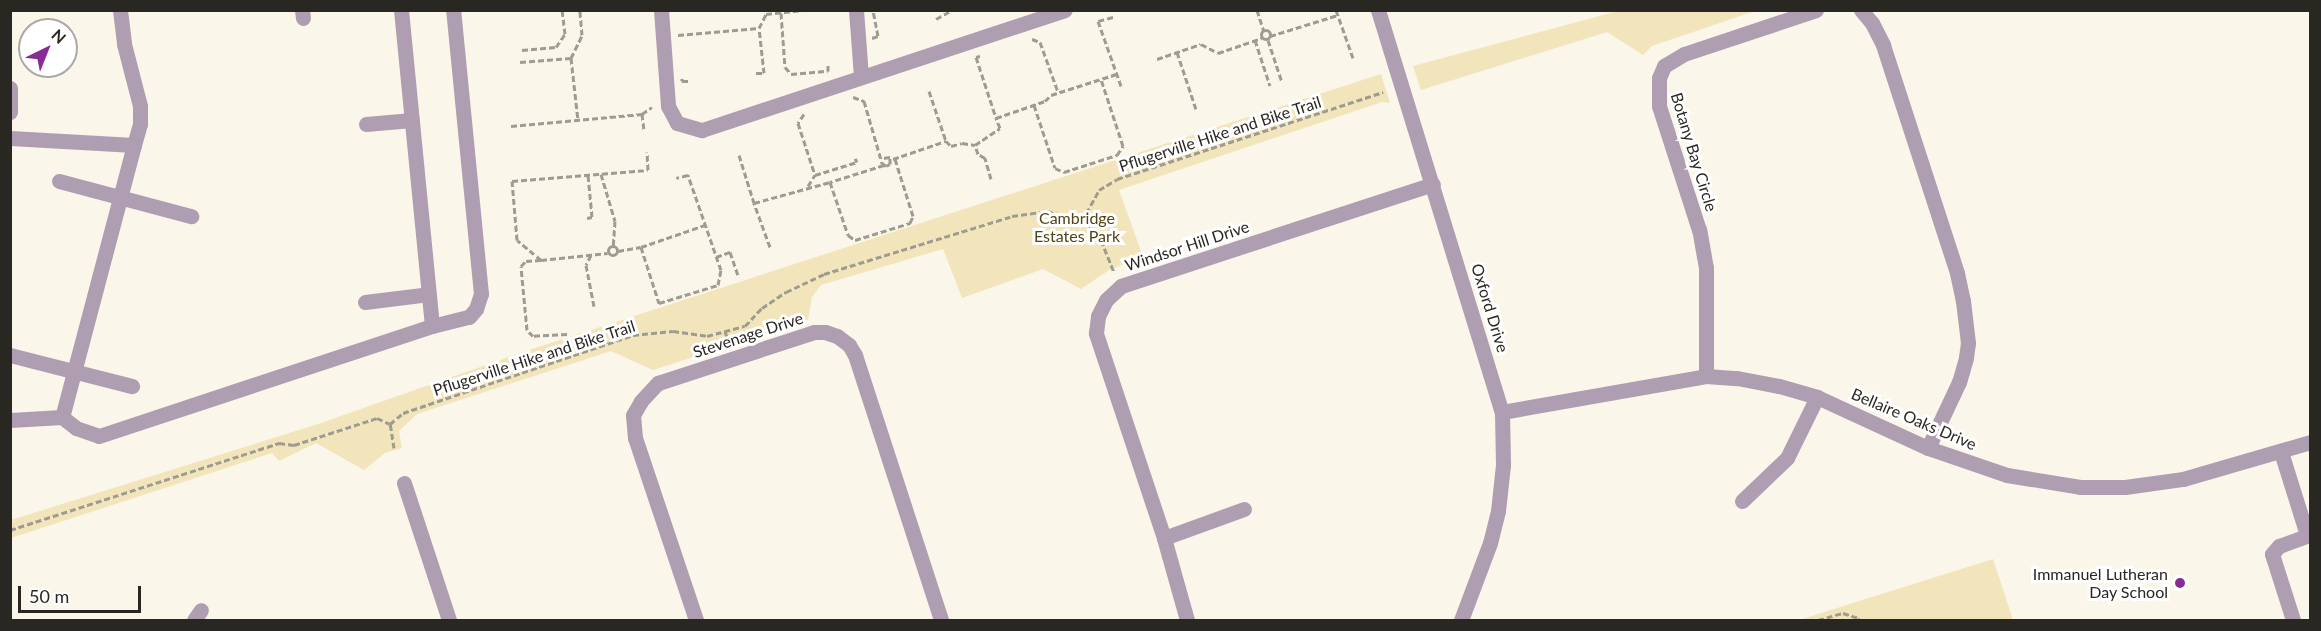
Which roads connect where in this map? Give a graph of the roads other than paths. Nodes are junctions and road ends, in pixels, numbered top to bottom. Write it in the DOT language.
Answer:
graph roads {
  1 [pos="120,10"];
  2 [pos="401,10"];
  3 [pos="453,10"];
  4 [pos="661,10"];
  5 [pos="856,10"];
  6 [pos="1065,10"];
  7 [pos="1378,10"];
  8 [pos="1816,10"];
  9 [pos="1861,10"];
  10 [pos="861,77"];
  11 [pos="10,88"];
  12 [pos="10,112"];
  13 [pos="412,120"];
  14 [pos="366,124"];
  15 [pos="10,138"];
  16 [pos="134,145"];
  17 [pos="59,181"];
  18 [pos="1433,184"];
  19 [pos="121,197"];
  20 [pos="191,216"];
  21 [pos="429,294"];
  22 [pos="365,302"];
  23 [pos="432,326"];
  24 [pos="10,355"];
  25 [pos="74,370"];
  26 [pos="1706,376"];
  27 [pos="132,386"];
  28 [pos="1816,397"];
  29 [pos="1502,412"];
  30 [pos="62,417"];
  31 [pos="10,420"];
  32 [pos="2310,442"];
  33 [pos="1928,448"];
  34 [pos="2281,452"];
  35 [pos="404,483"];
  36 [pos="1742,501"];
  37 [pos="1244,509"];
  38 [pos="2309,535"];
  39 [pos="1164,538"];
  40 [pos="449,621"];
  41 [pos="696,621"];
  42 [pos="941,621"];
  43 [pos="1187,621"];
  44 [pos="1461,621"];
  45 [pos="2293,621"];
  1 -- 16 [label="street"];
  2 -- 13 [label="street"];
  3 -- 23 [label="street"];
  4 -- 10 [label="street"];
  5 -- 10 [label="street"];
  6 -- 10 [label="street"];
  7 -- 18 [label="street, Oxford Drive"];
  8 -- 26 [label="street, Botany Bay Circle"];
  9 -- 33 [label="street"];
  11 -- 12 [label="street"];
  13 -- 14 [label="street"];
  13 -- 21 [label="street"];
  15 -- 16 [label="street"];
  16 -- 19 [label="street"];
  17 -- 19 [label="street"];
  18 -- 29 [label="street, Oxford Drive"];
  18 -- 39 [label="street, Windsor Hill Drive"];
  19 -- 20 [label="street"];
  19 -- 25 [label="street"];
  21 -- 22 [label="street"];
  21 -- 23 [label="street"];
  23 -- 30 [label="street"];
  24 -- 25 [label="street"];
  25 -- 27 [label="street"];
  25 -- 30 [label="street"];
  26 -- 28 [label="street, Bellaire Oaks Drive"];
  26 -- 29 [label="street, Bellaire Oaks Drive"];
  28 -- 33 [label="street, Bellaire Oaks Drive"];
  28 -- 36 [label="street"];
  29 -- 44 [label="street, Oxford Drive"];
  30 -- 31 [label="street"];
  32 -- 34 [label="street, Bellaire Oaks Drive"];
  33 -- 34 [label="street, Bellaire Oaks Drive"];
  34 -- 38 [label="street"];
  35 -- 40 [label="street"];
  37 -- 39 [label="street"];
  38 -- 45 [label="street"];
  39 -- 43 [label="street, Windsor Hill Drive"];
  41 -- 42 [label="street, Stevenage Drive"];
}
